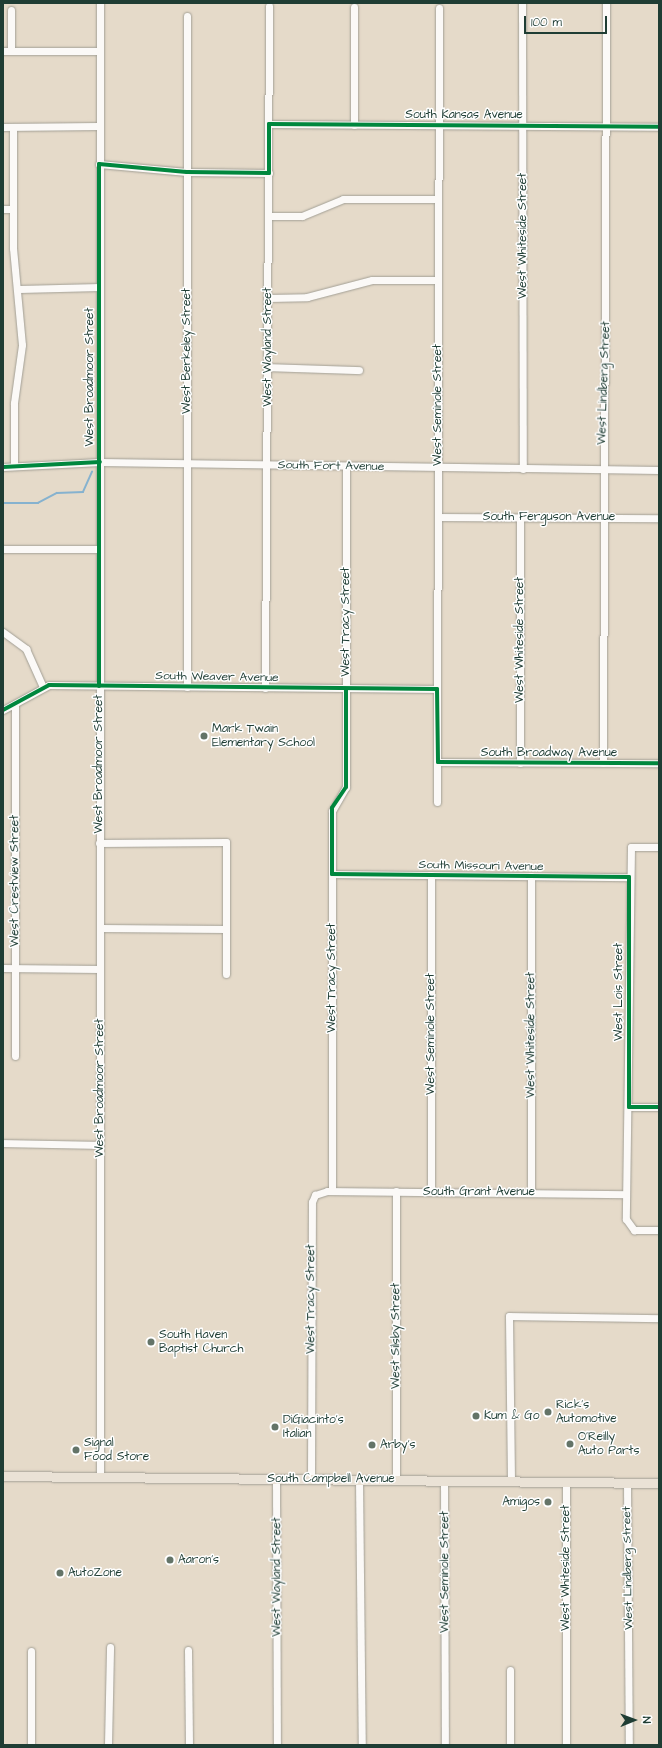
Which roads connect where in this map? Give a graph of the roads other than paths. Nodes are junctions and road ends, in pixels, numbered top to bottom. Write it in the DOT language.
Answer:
graph roads {
  1 [pos="100,3"];
  2 [pos="522,3"];
  3 [pos="606,3"];
  4 [pos="269,6"];
  5 [pos="354,7"];
  6 [pos="439,8"];
  7 [pos="11,10"];
  8 [pos="187,16"];
  9 [pos="11,51"];
  10 [pos="99,51"];
  11 [pos="3,52"];
  12 [pos="269,124"];
  13 [pos="354,125"];
  14 [pos="438,125"];
  15 [pos="522,125"];
  16 [pos="99,126"];
  17 [pos="3,127"];
  18 [pos="13,127"];
  19 [pos="606,127"];
  20 [pos="659,127"];
  21 [pos="99,164"];
  22 [pos="187,172"];
  23 [pos="269,173"];
  24 [pos="438,199"];
  25 [pos="3,209"];
  26 [pos="13,209"];
  27 [pos="268,216"];
  28 [pos="438,280"];
  29 [pos="100,287"];
  30 [pos="18,289"];
  31 [pos="268,298"];
  32 [pos="268,367"];
  33 [pos="359,370"];
  34 [pos="100,462"];
  35 [pos="187,464"];
  36 [pos="3,466"];
  37 [pos="14,466"];
  38 [pos="266,466"];
  39 [pos="346,466"];
  40 [pos="438,467"];
  41 [pos="523,469"];
  42 [pos="602,470"];
  43 [pos="659,470"];
  44 [pos="438,517"];
  45 [pos="520,517"];
  46 [pos="601,517"];
  47 [pos="659,518"];
  48 [pos="3,549"];
  49 [pos="100,550"];
  50 [pos="3,632"];
  51 [pos="99,686"];
  52 [pos="43,687"];
  53 [pos="187,687"];
  54 [pos="265,688"];
  55 [pos="346,689"];
  56 [pos="437,689"];
  57 [pos="15,706"];
  58 [pos="3,710"];
  59 [pos="438,762"];
  60 [pos="520,763"];
  61 [pos="602,763"];
  62 [pos="659,763"];
  63 [pos="437,802"];
  64 [pos="99,843"];
  65 [pos="659,847"];
  66 [pos="332,874"];
  67 [pos="431,875"];
  68 [pos="531,876"];
  69 [pos="630,877"];
  70 [pos="100,928"];
  71 [pos="226,929"];
  72 [pos="3,968"];
  73 [pos="15,968"];
  74 [pos="100,969"];
  75 [pos="226,974"];
  76 [pos="15,1056"];
  77 [pos="629,1107"];
  78 [pos="659,1107"];
  79 [pos="3,1143"];
  80 [pos="100,1145"];
  81 [pos="332,1191"];
  82 [pos="396,1192"];
  83 [pos="431,1192"];
  84 [pos="531,1193"];
  85 [pos="626,1194"];
  86 [pos="659,1230"];
  87 [pos="659,1318"];
  88 [pos="3,1476"];
  89 [pos="100,1477"];
  90 [pos="276,1479"];
  91 [pos="311,1480"];
  92 [pos="359,1480"];
  93 [pos="396,1480"];
  94 [pos="444,1480"];
  95 [pos="511,1481"];
  96 [pos="566,1482"];
  97 [pos="627,1483"];
  98 [pos="659,1483"];
  99 [pos="110,1647"];
  100 [pos="188,1650"];
  101 [pos="31,1651"];
  102 [pos="510,1670"];
  103 [pos="30,1745"];
  104 [pos="108,1745"];
  105 [pos="189,1745"];
  106 [pos="277,1745"];
  107 [pos="362,1745"];
  108 [pos="445,1745"];
  109 [pos="510,1745"];
  110 [pos="566,1745"];
  111 [pos="629,1745"];
  1 -- 10 [label="street, West Broadmoor Street"];
  2 -- 15 [label="street, West Whiteside Street"];
  3 -- 19 [label="street, West Lindberg Street"];
  4 -- 12 [label="street, West Wayland Street"];
  5 -- 13 [label="street"];
  6 -- 14 [label="street, West Seminole Street"];
  7 -- 9 [label="street"];
  8 -- 22 [label="street, West Berkeley Street"];
  9 -- 10 [label="street"];
  9 -- 11 [label="street"];
  10 -- 16 [label="street, West Broadmoor Street"];
  12 -- 13 [label="street, South Kansas Avenue"];
  12 -- 23 [label="street, West Wayland Street"];
  13 -- 14 [label="street, South Kansas Avenue"];
  14 -- 15 [label="street, South Kansas Avenue"];
  14 -- 24 [label="street, West Seminole Street"];
  15 -- 19 [label="street, South Kansas Avenue"];
  15 -- 41 [label="street, West Whiteside Street"];
  16 -- 18 [label="street"];
  16 -- 21 [label="street, West Broadmoor Street"];
  17 -- 18 [label="street"];
  18 -- 26 [label="street"];
  19 -- 20 [label="street, South Kansas Avenue"];
  19 -- 42 [label="street, West Lindberg Street"];
  21 -- 22 [label="street"];
  21 -- 29 [label="street, West Broadmoor Street"];
  22 -- 23 [label="street"];
  22 -- 35 [label="street, West Berkeley Street"];
  23 -- 27 [label="street, West Wayland Street"];
  24 -- 27 [label="street"];
  24 -- 28 [label="street, West Seminole Street"];
  25 -- 26 [label="street"];
  26 -- 30 [label="street"];
  27 -- 31 [label="street, West Wayland Street"];
  28 -- 31 [label="street"];
  28 -- 40 [label="street, West Seminole Street"];
  29 -- 30 [label="street"];
  29 -- 34 [label="street, West Broadmoor Street"];
  30 -- 37 [label="street"];
  31 -- 32 [label="street, West Wayland Street"];
  32 -- 33 [label="street"];
  32 -- 38 [label="street, West Wayland Street"];
  34 -- 35 [label="street, South Fort Avenue"];
  34 -- 37 [label="street, South Fort Avenue"];
  34 -- 49 [label="street, West Broadmoor Street"];
  35 -- 38 [label="street, South Fort Avenue"];
  35 -- 53 [label="street, West Berkeley Street"];
  36 -- 37 [label="street, South Fort Avenue"];
  38 -- 39 [label="street, South Fort Avenue"];
  38 -- 54 [label="street, West Wayland Street"];
  39 -- 40 [label="street, South Fort Avenue"];
  39 -- 55 [label="street, West Tracy Street"];
  40 -- 41 [label="street, South Fort Avenue"];
  40 -- 44 [label="street, West Seminole Street"];
  41 -- 42 [label="street, South Fort Avenue"];
  42 -- 43 [label="street, South Fort Avenue"];
  42 -- 46 [label="street, West Lindberg Street"];
  44 -- 45 [label="street, South Ferguson Avenue"];
  44 -- 56 [label="street, West Seminole Street"];
  45 -- 46 [label="street, South Ferguson Avenue"];
  45 -- 60 [label="street, West Whiteside Street"];
  46 -- 47 [label="street, South Ferguson Avenue"];
  46 -- 61 [label="street, West Lindberg Street"];
  48 -- 49 [label="street"];
  49 -- 51 [label="street, West Broadmoor Street"];
  50 -- 52 [label="street"];
  51 -- 52 [label="street, South Weaver Avenue"];
  51 -- 53 [label="street, South Weaver Avenue"];
  51 -- 64 [label="street, West Broadmoor Street"];
  52 -- 57 [label="street"];
  53 -- 54 [label="street, South Weaver Avenue"];
  54 -- 55 [label="street, South Weaver Avenue"];
  55 -- 56 [label="street, South Weaver Avenue"];
  55 -- 66 [label="street, West Tracy Street"];
  56 -- 59 [label="street, West Seminole Street"];
  57 -- 58 [label="street"];
  57 -- 73 [label="street, West Crestview Street"];
  59 -- 60 [label="street, South Broadway Avenue"];
  59 -- 63 [label="street, West Seminole Street"];
  60 -- 61 [label="street, South Broadway Avenue"];
  61 -- 62 [label="street, South Broadway Avenue"];
  64 -- 70 [label="street, West Broadmoor Street"];
  64 -- 71 [label="street"];
  65 -- 69 [label="street, West Lois Street"];
  66 -- 67 [label="street, South Missouri Avenue"];
  66 -- 81 [label="street, West Tracy Street"];
  67 -- 68 [label="street, South Missouri Avenue"];
  67 -- 83 [label="street, West Seminole Street"];
  68 -- 69 [label="street, South Missouri Avenue"];
  68 -- 84 [label="street, West Whiteside Street"];
  69 -- 77 [label="street, West Lois Street"];
  70 -- 71 [label="street"];
  70 -- 74 [label="street, West Broadmoor Street"];
  71 -- 75 [label="street"];
  72 -- 73 [label="street"];
  73 -- 74 [label="street"];
  73 -- 76 [label="street, West Crestview Street"];
  74 -- 80 [label="street, West Broadmoor Street"];
  77 -- 78 [label="street"];
  77 -- 85 [label="street, West Lois Street"];
  79 -- 80 [label="street"];
  80 -- 89 [label="street, West Broadmoor Street"];
  81 -- 82 [label="street, South Grant Avenue"];
  81 -- 91 [label="street, West Tracy Street"];
  82 -- 83 [label="street, South Grant Avenue"];
  82 -- 93 [label="street, West Silsby Street"];
  83 -- 84 [label="street, South Grant Avenue"];
  84 -- 85 [label="street, South Grant Avenue"];
  85 -- 86 [label="street, West Lois Street"];
  87 -- 95 [label="street"];
  88 -- 89 [label="main road, South Campbell Avenue"];
  89 -- 90 [label="main road, South Campbell Avenue"];
  90 -- 91 [label="main road, South Campbell Avenue"];
  90 -- 106 [label="street, West Wayland Street"];
  91 -- 92 [label="main road, South Campbell Avenue"];
  92 -- 93 [label="main road, South Campbell Avenue"];
  92 -- 107 [label="street"];
  93 -- 94 [label="main road, South Campbell Avenue"];
  94 -- 95 [label="main road, South Campbell Avenue"];
  94 -- 108 [label="street, West Seminole Street"];
  95 -- 96 [label="main road, South Campbell Avenue"];
  96 -- 97 [label="main road, South Campbell Avenue"];
  96 -- 110 [label="street, West Whiteside Street"];
  97 -- 98 [label="main road, South Campbell Avenue"];
  97 -- 111 [label="street, West Lindberg Street"];
  99 -- 104 [label="street"];
  100 -- 105 [label="street"];
  101 -- 103 [label="street"];
  102 -- 109 [label="street"];
}
